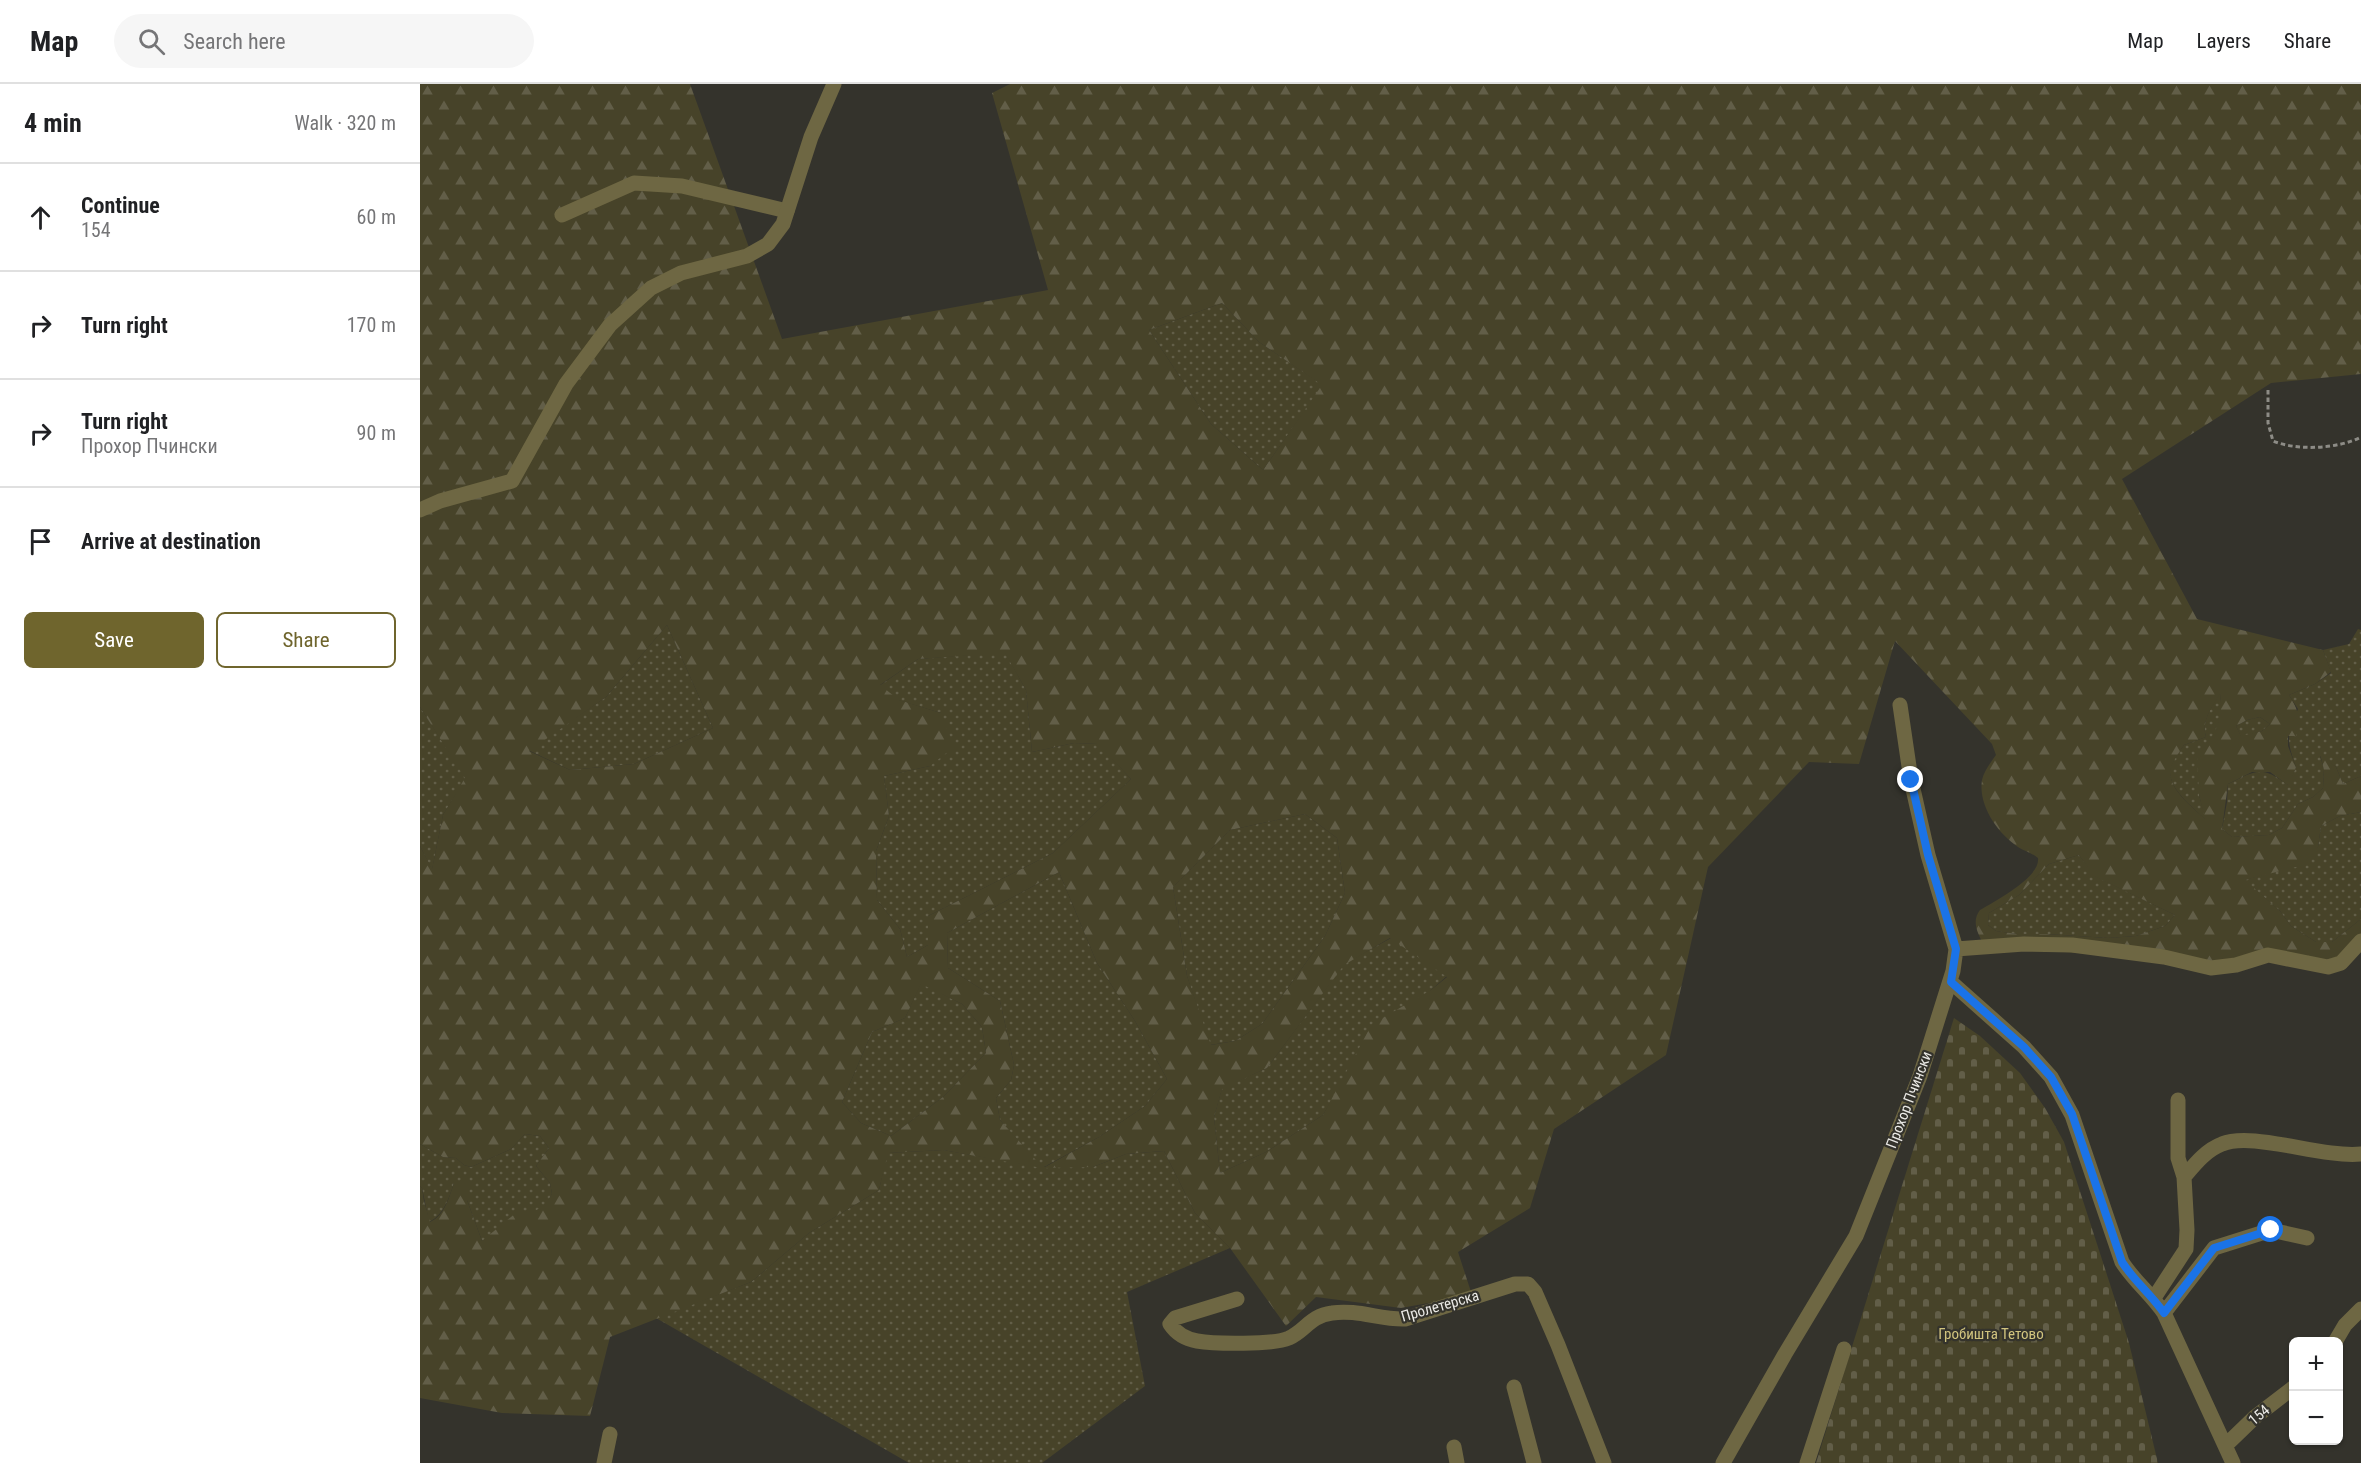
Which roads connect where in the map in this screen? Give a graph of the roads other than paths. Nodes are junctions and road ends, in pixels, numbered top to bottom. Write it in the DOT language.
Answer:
graph roads {
  1 [pos="834,84"];
  2 [pos="787,211"];
  3 [pos="562,214"];
  4 [pos="420,510"];
  5 [pos="1900,705"];
  6 [pos="2361,941"];
  7 [pos="1956,949"];
  8 [pos="1951,982"];
  9 [pos="2178,1100"];
  10 [pos="2361,1154"];
  11 [pos="2184,1177"];
  12 [pos="2307,1238"];
  13 [pos="2154,1298"];
  14 [pos="1237,1299"];
  15 [pos="2361,1309"];
  16 [pos="2164,1313"];
  17 [pos="2338,1337"];
  18 [pos="1844,1349"];
  19 [pos="1514,1388"];
  20 [pos="2289,1391"];
  21 [pos="610,1434"];
  22 [pos="2226,1445"];
  23 [pos="1454,1447"];
  24 [pos="604,1463"];
  25 [pos="1457,1463"];
  26 [pos="1534,1463"];
  27 [pos="1604,1463"];
  28 [pos="1722,1463"];
  29 [pos="1807,1463"];
  30 [pos="2234,1463"];
  1 -- 2 [label="street"];
  2 -- 3 [label="street"];
  2 -- 4 [label="street"];
  5 -- 7 [label="street, Прохор Пчински"];
  6 -- 7 [label="street"];
  7 -- 8 [label="street, Прохор Пчински"];
  8 -- 13 [label="street"];
  8 -- 28 [label="street, Прохор Пчински"];
  9 -- 11 [label="street"];
  10 -- 11 [label="street"];
  11 -- 13 [label="street"];
  12 -- 16 [label="street"];
  13 -- 16 [label="street"];
  14 -- 27 [label="street, Пролетерска"];
  15 -- 17 [label="street"];
  16 -- 22 [label="street"];
  18 -- 29 [label="street"];
  19 -- 26 [label="street"];
  20 -- 22 [label="street, 154"];
  21 -- 24 [label="street"];
  22 -- 30 [label="street"];
  23 -- 25 [label="street"];
}
